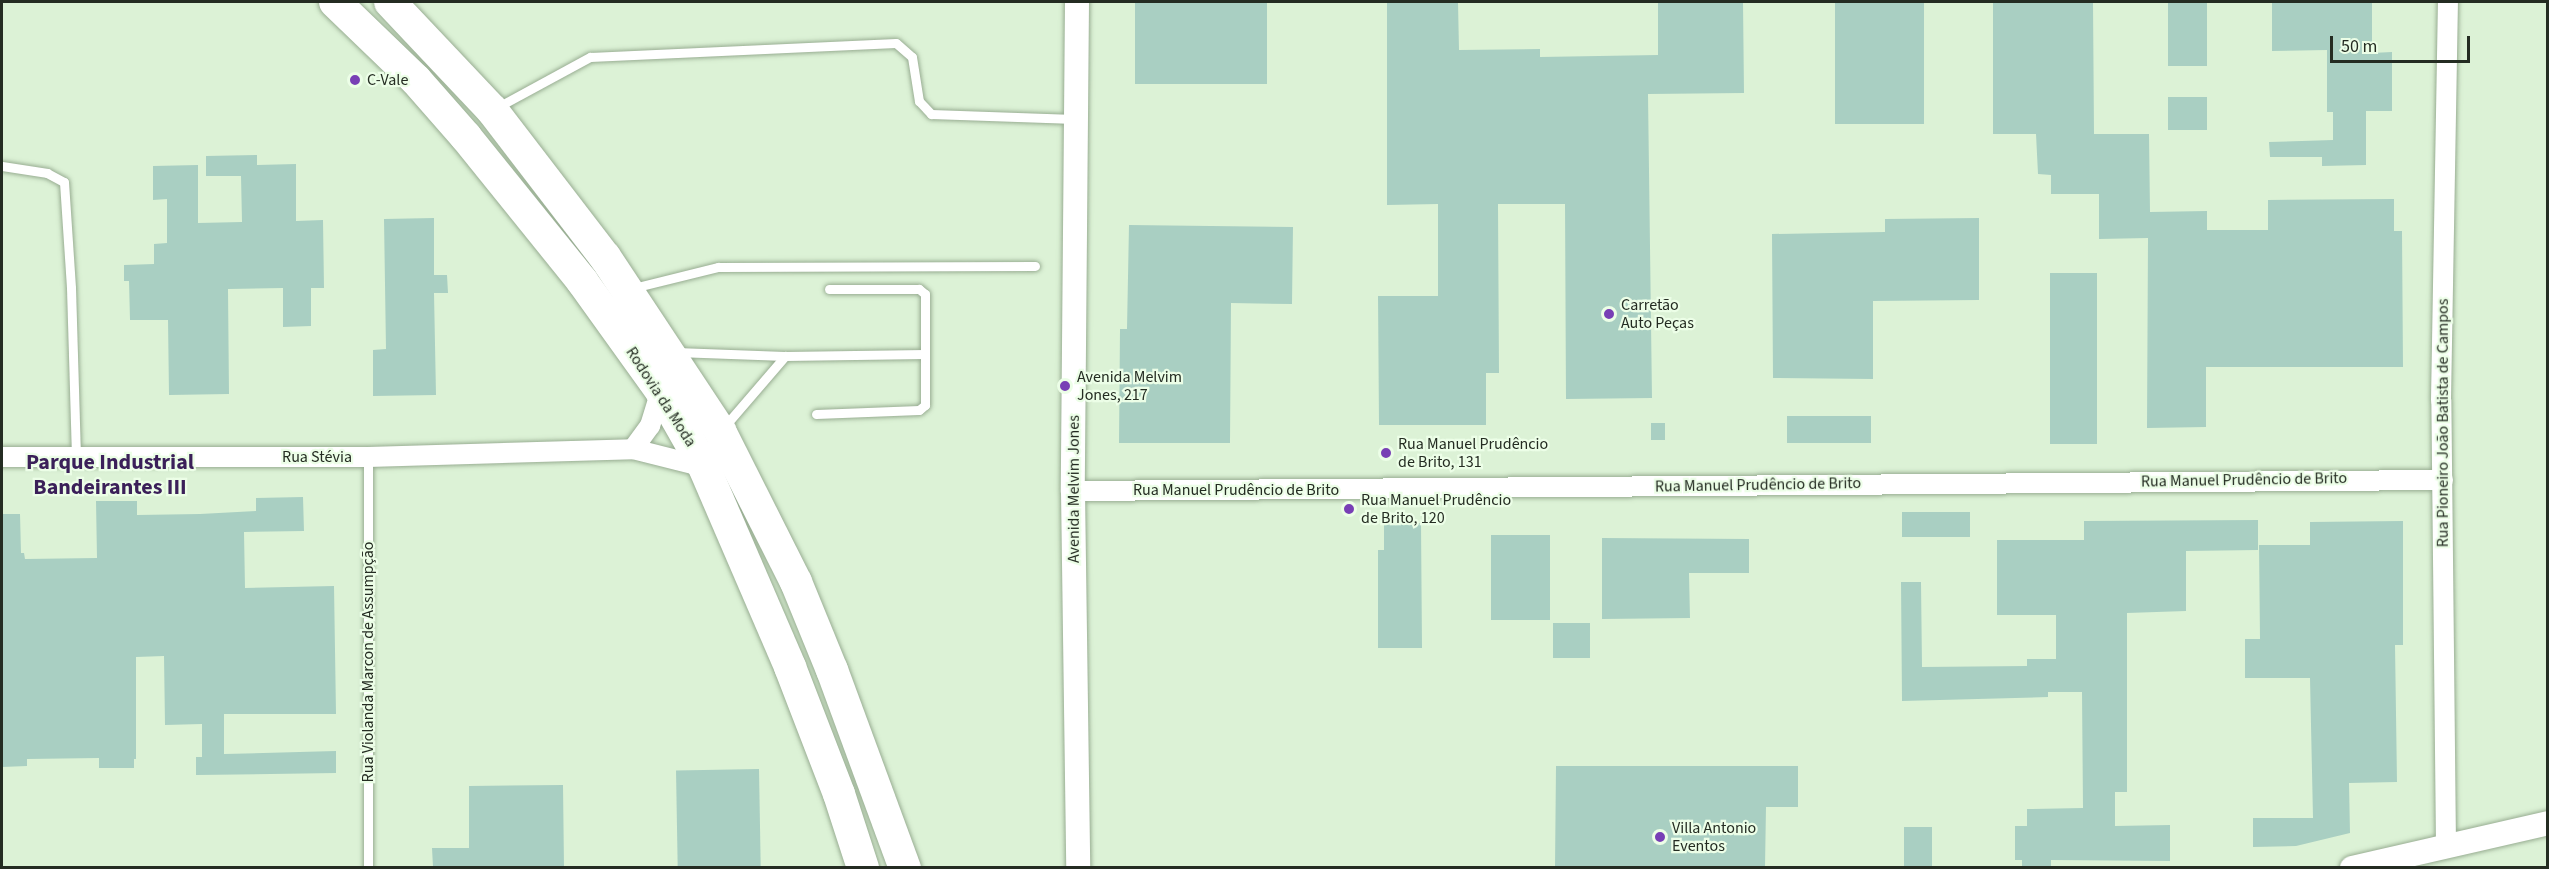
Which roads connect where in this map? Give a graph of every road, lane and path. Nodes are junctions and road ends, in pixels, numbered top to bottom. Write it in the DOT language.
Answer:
graph roads {
  1 [pos="335,2"];
  2 [pos="390,2"];
  3 [pos="1077,2"];
  4 [pos="2448,2"];
  5 [pos="492,110"];
  6 [pos="1076,119"];
  7 [pos="2,166"];
  8 [pos="1035,266"];
  9 [pos="628,289"];
  10 [pos="829,289"];
  11 [pos="670,352"];
  12 [pos="926,354"];
  13 [pos="785,356"];
  14 [pos="661,391"];
  15 [pos="816,414"];
  16 [pos="720,431"];
  17 [pos="633,448"];
  18 [pos="76,456"];
  19 [pos="2,457"];
  20 [pos="368,457"];
  21 [pos="704,467"];
  22 [pos="2443,480"];
  23 [pos="1074,491"];
  24 [pos="2547,823"];
  25 [pos="2446,845"];
  26 [pos="904,861"];
  27 [pos="368,867"];
  28 [pos="863,867"];
  29 [pos="1078,867"];
  30 [pos="2352,867"];
  1 -- 14 [label="highway, Rodovia da Moda"];
  2 -- 5 [label="highway, Rodovia da Moda"];
  3 -- 6 [label="street, Avenida Melvim Jones"];
  4 -- 22 [label="street, Rua Pioneiro João Batista de Campos"];
  5 -- 6 [label="lane"];
  5 -- 9 [label="highway, Rodovia da Moda"];
  6 -- 23 [label="street, Avenida Melvim Jones"];
  7 -- 18 [label="lane"];
  8 -- 9 [label="lane"];
  9 -- 11 [label="highway, Rodovia da Moda"];
  10 -- 12 [label="lane"];
  11 -- 13 [label="lane"];
  11 -- 16 [label="highway, Rodovia da Moda"];
  12 -- 13 [label="lane"];
  12 -- 15 [label="lane"];
  13 -- 16 [label="lane"];
  14 -- 17 [label="street"];
  14 -- 21 [label="highway, Rodovia da Moda"];
  16 -- 26 [label="highway, Rodovia da Moda"];
  17 -- 20 [label="street, Rua Stévia"];
  17 -- 21 [label="street, Rua Stévia"];
  18 -- 19 [label="street, Rua Stévia"];
  18 -- 20 [label="street, Rua Stévia"];
  20 -- 27 [label="lane, Rua Violanda Marcon de Assumpção"];
  21 -- 28 [label="highway, Rodovia da Moda"];
  22 -- 23 [label="street, Rua Manuel Prudêncio de Brito"];
  22 -- 25 [label="street, Rua Pioneiro João Batista de Campos"];
  23 -- 29 [label="street, Avenida Melvim Jones"];
  24 -- 25 [label="street"];
  25 -- 30 [label="street"];
}
